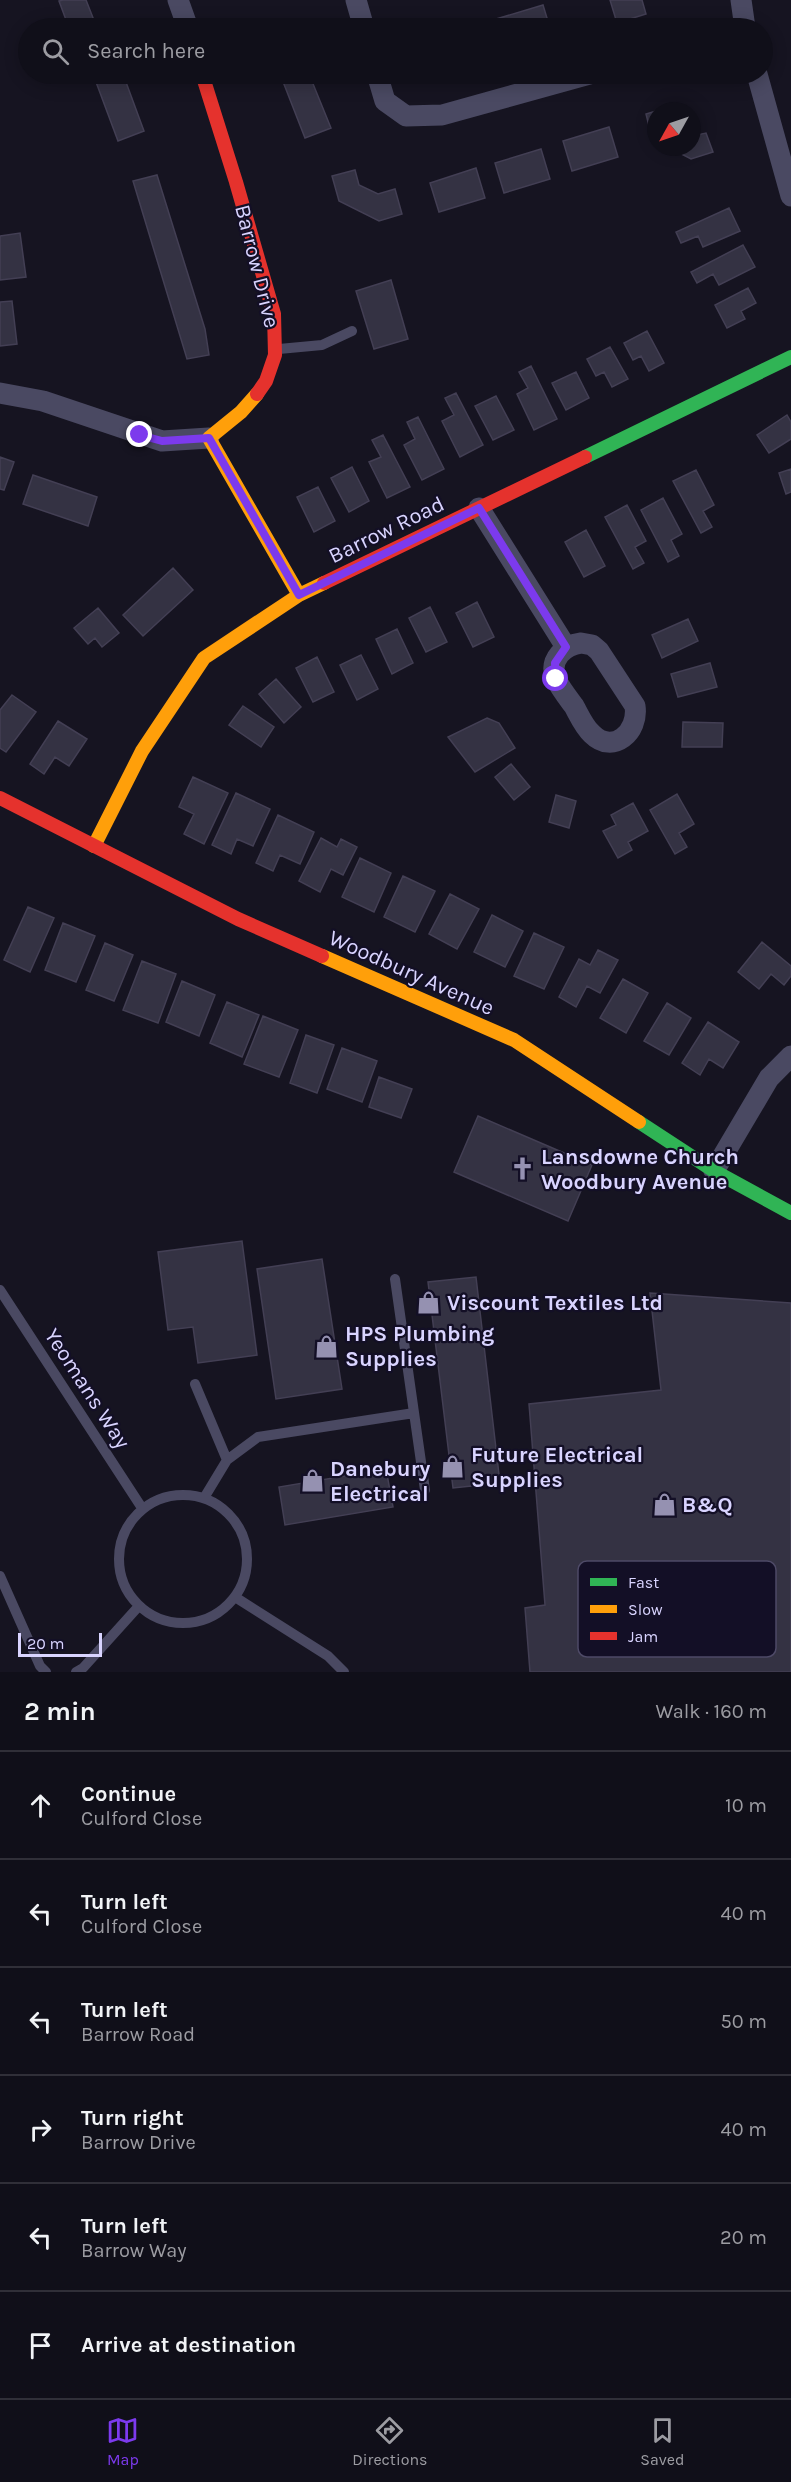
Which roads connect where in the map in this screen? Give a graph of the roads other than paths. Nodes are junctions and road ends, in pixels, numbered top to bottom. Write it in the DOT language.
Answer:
graph roads {
  1 [pos="178,0"];
  2 [pos="356,0"];
  3 [pos="741,0"];
  4 [pos="184,18"];
  5 [pos="361,18"];
  6 [pos="744,18"];
  7 [pos="205,84"];
  8 [pos="380,84"];
  9 [pos="553,84"];
  10 [pos="760,84"];
  11 [pos="791,196"];
  12 [pos="352,331"];
  13 [pos="275,350"];
  14 [pos="791,357"];
  15 [pos="0,393"];
  16 [pos="209,438"];
  17 [pos="479,508"];
  18 [pos="299,595"];
  19 [pos="566,647"];
  20 [pos="0,798"];
  21 [pos="94,846"];
  22 [pos="791,1056"];
  23 [pos="714,1172"];
  24 [pos="791,1213"];
  25 [pos="395,1279"];
  26 [pos="0,1290"];
  27 [pos="195,1384"];
  28 [pos="414,1413"];
  29 [pos="227,1460"];
  30 [pos="425,1490"];
  31 [pos="204,1498"];
  32 [pos="142,1508"];
  33 [pos="0,1576"];
  34 [pos="235,1597"];
  35 [pos="138,1607"];
  36 [pos="46,1672"];
  37 [pos="76,1672"];
  38 [pos="344,1672"];
  1 -- 4 [label="street"];
  2 -- 5 [label="street"];
  3 -- 6 [label="street"];
  7 -- 13 [label="street, Barrow Drive"];
  8 -- 9 [label="street"];
  10 -- 11 [label="street"];
  12 -- 13 [label="lane"];
  13 -- 16 [label="street, Barrow Drive"];
  14 -- 17 [label="street, Barrow Road"];
  15 -- 16 [label="street"];
  16 -- 18 [label="street"];
  17 -- 18 [label="street, Barrow Road"];
  17 -- 19 [label="street"];
  18 -- 21 [label="street, Barrow Road"];
  19 -- 19 [label="street"];
  20 -- 21 [label="street, Woodbury Avenue"];
  21 -- 23 [label="street, Woodbury Avenue"];
  22 -- 23 [label="street"];
  23 -- 24 [label="street, Woodbury Avenue"];
  25 -- 28 [label="lane"];
  26 -- 32 [label="lane, Yeomans Way"];
  27 -- 29 [label="lane"];
  28 -- 29 [label="lane"];
  28 -- 30 [label="lane"];
  29 -- 31 [label="lane"];
  31 -- 32 [label="lane"];
  31 -- 34 [label="lane"];
  32 -- 35 [label="lane"];
  33 -- 36 [label="lane"];
  34 -- 35 [label="lane"];
  34 -- 38 [label="lane"];
  35 -- 37 [label="lane"];
}
